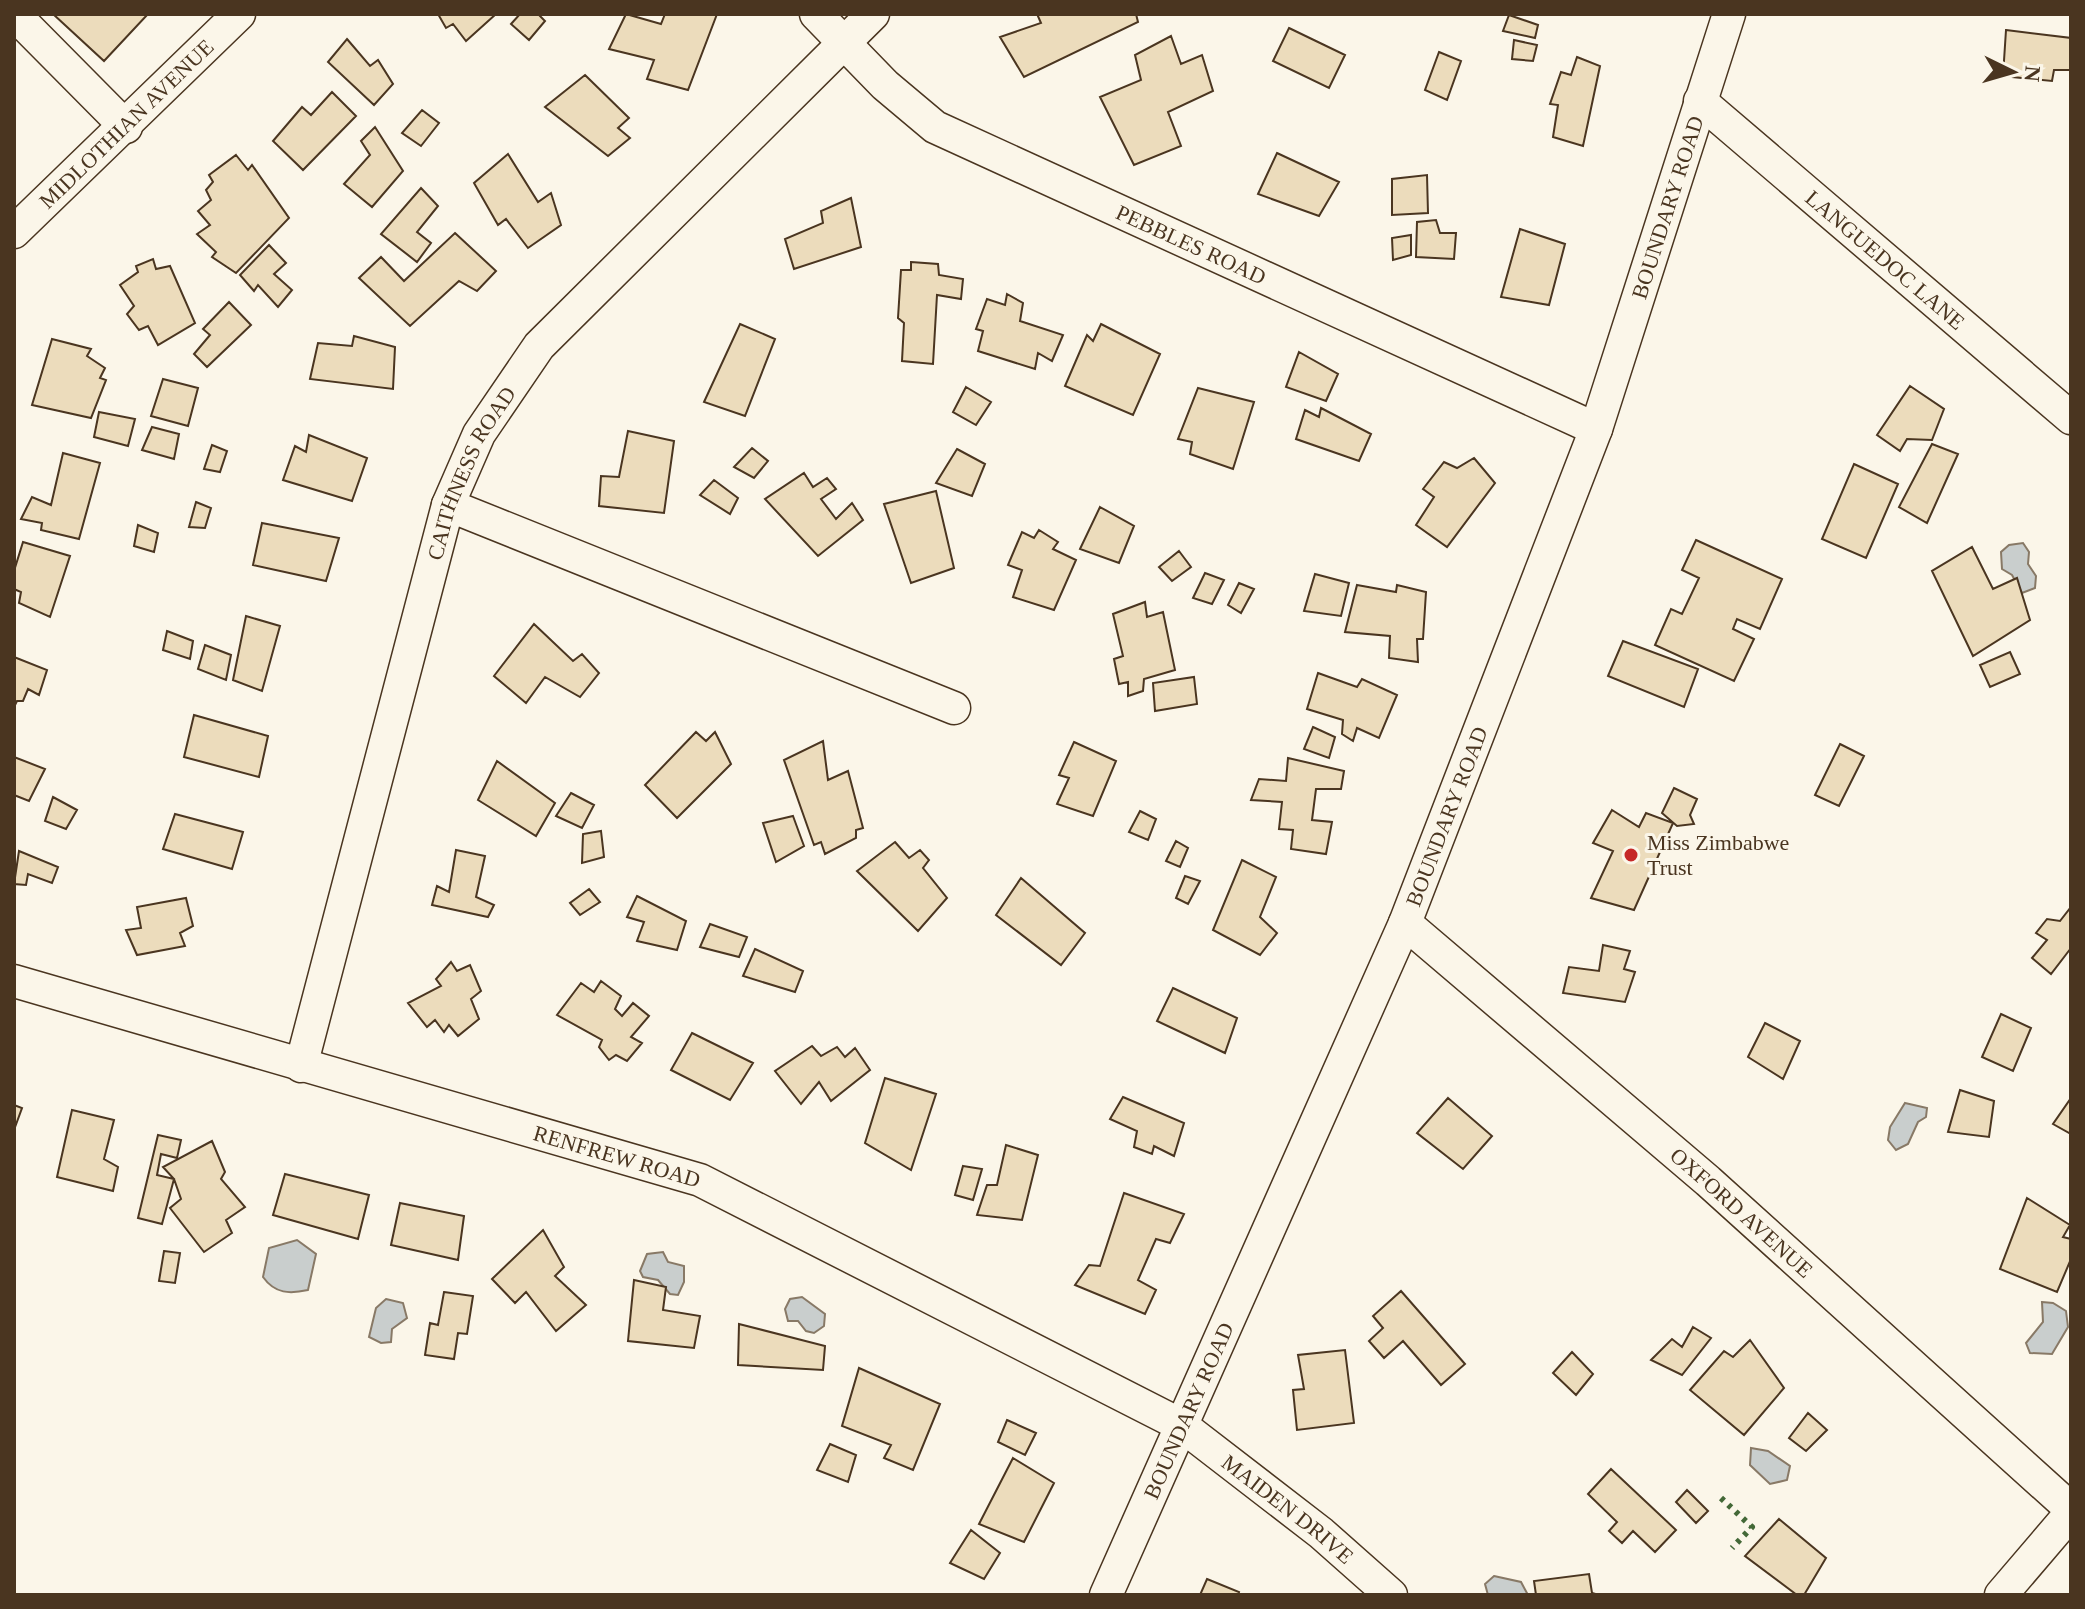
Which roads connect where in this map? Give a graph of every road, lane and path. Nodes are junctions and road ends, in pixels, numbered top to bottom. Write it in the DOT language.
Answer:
graph roads {
  1 [pos="14,14"];
  2 [pos="239,14"];
  3 [pos="816,14"];
  4 [pos="873,14"];
  5 [pos="1729,14"];
  6 [pos="845,41"];
  7 [pos="1700,101"];
  8 [pos="126,127"];
  9 [pos="14,232"];
  10 [pos="2071,418"];
  11 [pos="1596,429"];
  12 [pos="448,505"];
  13 [pos="954,708"];
  14 [pos="1405,923"];
  15 [pos="14,981"];
  16 [pos="301,1066"];
  17 [pos="1181,1425"];
  18 [pos="2071,1511"];
  19 [pos="1106,1595"];
  20 [pos="1391,1595"];
  21 [pos="2001,1595"];
  1 -- 8 [label="street"];
  2 -- 8 [label="street, MIDLOTHIAN AVENUE"];
  3 -- 6 [label="street, PEBBLES ROAD"];
  4 -- 6 [label="street, CAITHNESS ROAD"];
  5 -- 7 [label="street, BOUNDARY ROAD"];
  6 -- 11 [label="street, PEBBLES ROAD"];
  6 -- 12 [label="street, CAITHNESS ROAD"];
  7 -- 10 [label="street, LANGUEDOC LANE"];
  7 -- 11 [label="street, BOUNDARY ROAD"];
  8 -- 9 [label="street, MIDLOTHIAN AVENUE"];
  11 -- 14 [label="street, BOUNDARY ROAD"];
  12 -- 13 [label="street"];
  12 -- 16 [label="street, CAITHNESS ROAD"];
  14 -- 17 [label="street, BOUNDARY ROAD"];
  14 -- 18 [label="street, OXFORD AVENUE"];
  15 -- 16 [label="street, RENFREW ROAD"];
  16 -- 17 [label="street, RENFREW ROAD"];
  17 -- 19 [label="street, BOUNDARY ROAD"];
  17 -- 20 [label="street, MAIDEN DRIVE"];
  18 -- 21 [label="street"];
}
